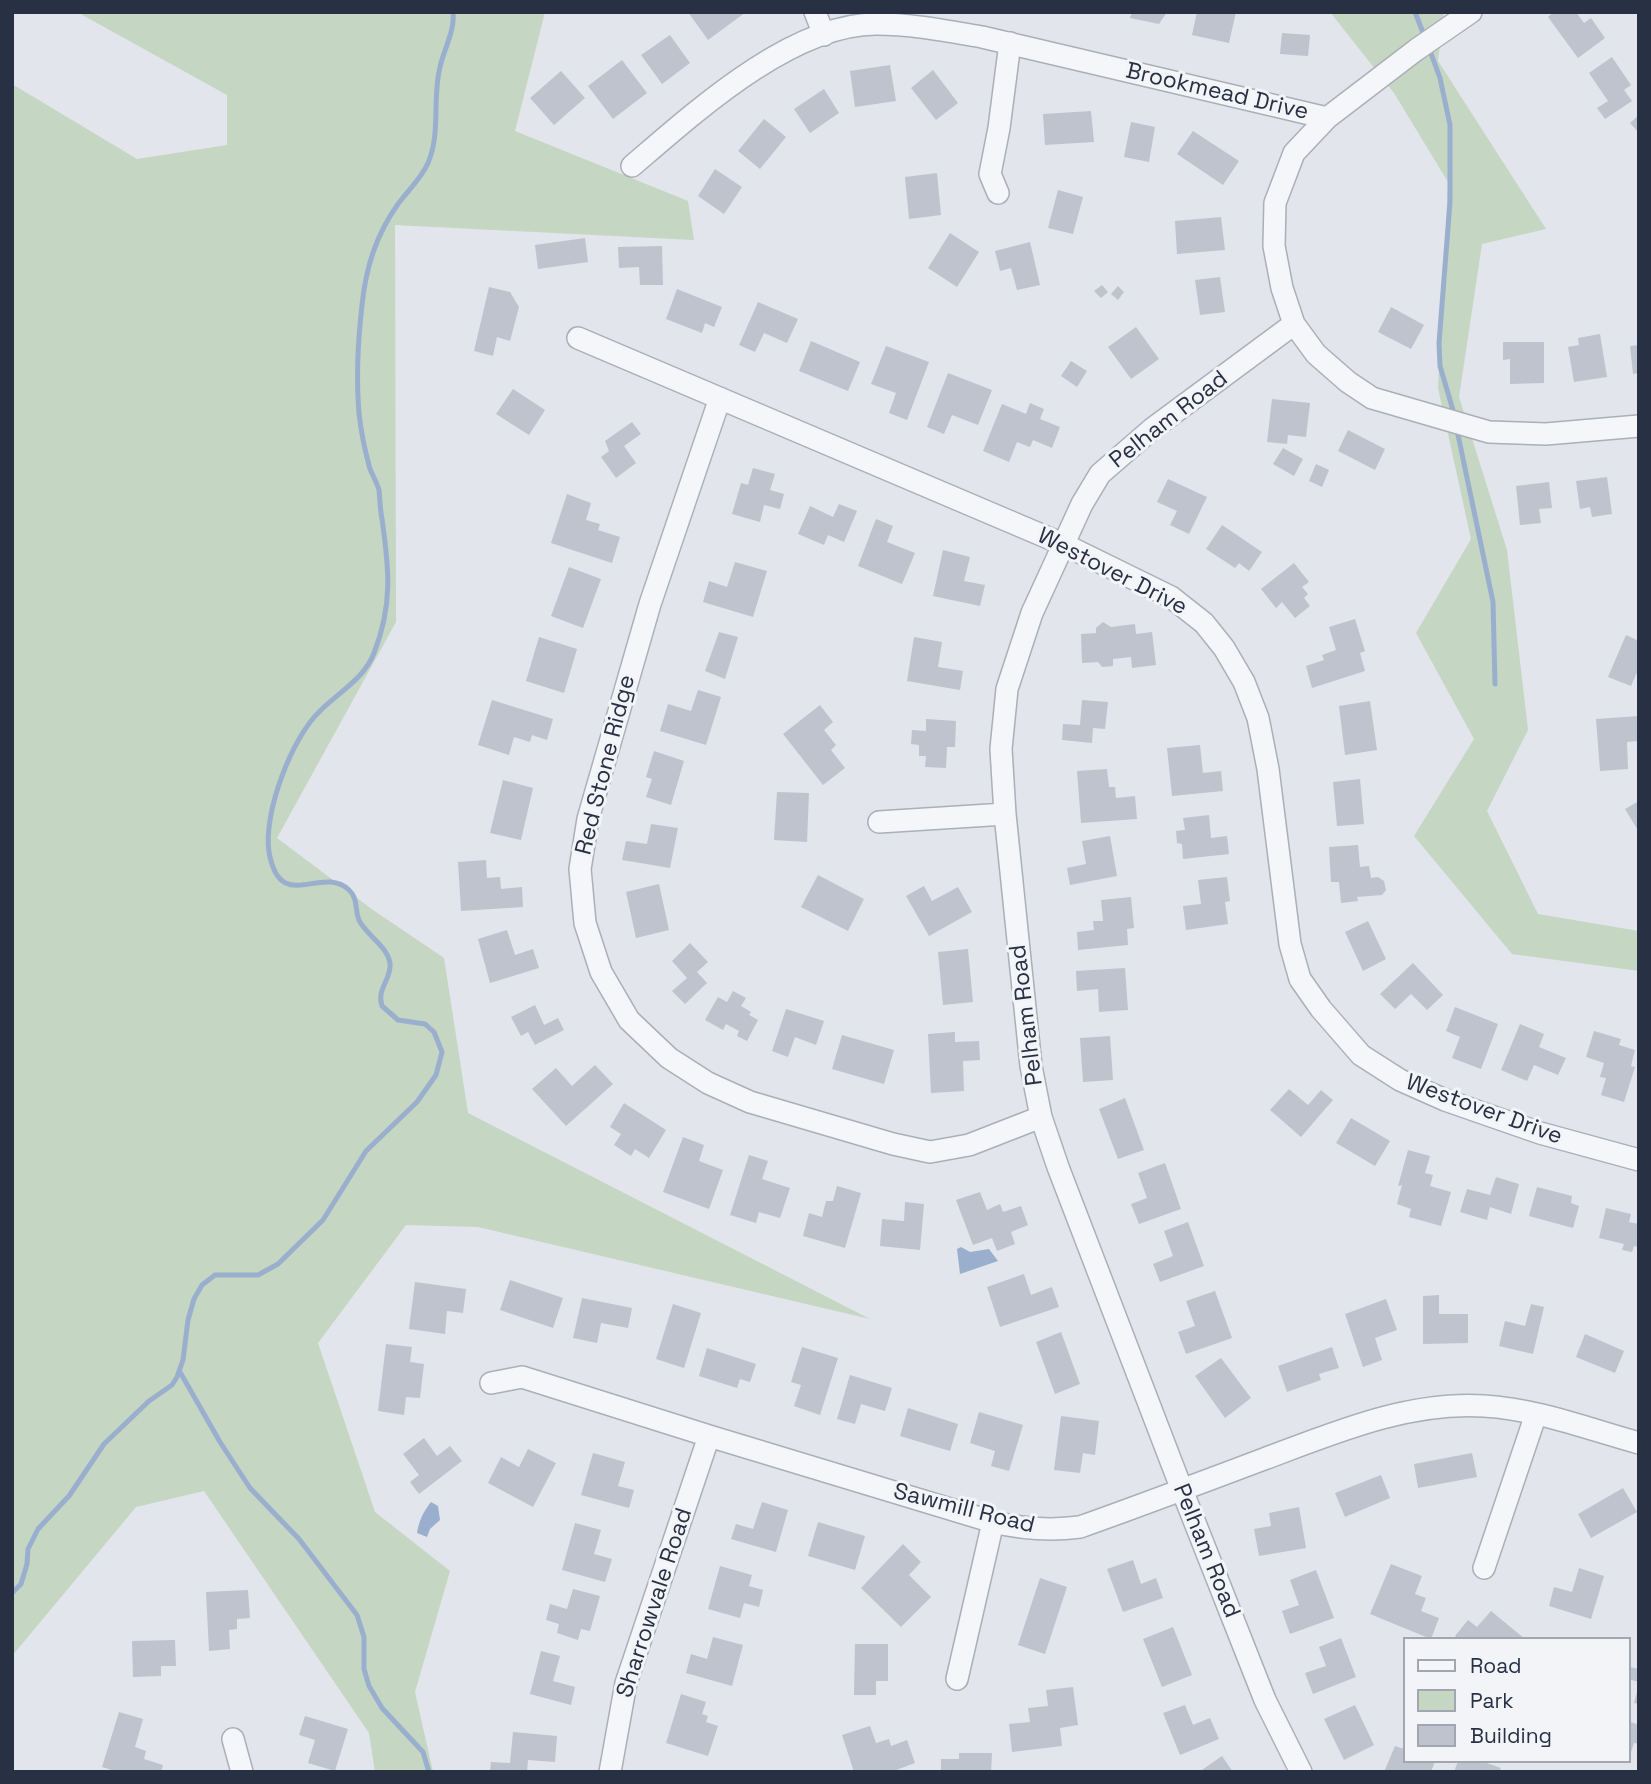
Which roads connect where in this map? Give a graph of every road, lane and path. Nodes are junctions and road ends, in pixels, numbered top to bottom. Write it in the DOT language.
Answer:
graph roads {
  1 [pos="815,12"];
  2 [pos="1471,12"];
  3 [pos="824,35"];
  4 [pos="1010,43"];
  5 [pos="1327,118"];
  6 [pos="632,166"];
  7 [pos="999,193"];
  8 [pos="1294,324"];
  9 [pos="578,338"];
  10 [pos="720,398"];
  11 [pos="1639,426"];
  12 [pos="1065,545"];
  13 [pos="1005,814"];
  14 [pos="879,822"];
  15 [pos="1041,1117"];
  16 [pos="1639,1160"];
  17 [pos="491,1383"];
  18 [pos="1536,1414"];
  19 [pos="709,1436"];
  20 [pos="1639,1443"];
  21 [pos="1182,1490"];
  22 [pos="993,1522"];
  23 [pos="1484,1569"];
  24 [pos="957,1679"];
  25 [pos="233,1740"];
  26 [pos="242,1772"];
  27 [pos="611,1772"];
  28 [pos="1301,1772"];
  1 -- 3 [label="street"];
  2 -- 5 [label="street"];
  3 -- 4 [label="street, Brookmead Drive"];
  3 -- 6 [label="street, Brookmead Drive"];
  4 -- 5 [label="street, Brookmead Drive"];
  4 -- 7 [label="street"];
  5 -- 8 [label="street, Brookmead Drive"];
  8 -- 11 [label="street, Brookmead Drive"];
  8 -- 12 [label="street, Pelham Road"];
  9 -- 10 [label="street, Westover Drive"];
  10 -- 12 [label="street, Westover Drive"];
  10 -- 15 [label="street, Red Stone Ridge"];
  12 -- 13 [label="street, Pelham Road"];
  12 -- 16 [label="street, Westover Drive"];
  13 -- 14 [label="street"];
  13 -- 15 [label="street, Pelham Road"];
  15 -- 21 [label="street, Pelham Road"];
  17 -- 19 [label="street, Sawmill Road"];
  18 -- 20 [label="street, Sawmill Road"];
  18 -- 21 [label="street, Sawmill Road"];
  18 -- 23 [label="street"];
  19 -- 22 [label="street, Sawmill Road"];
  19 -- 27 [label="street, Sharrowvale Road"];
  21 -- 22 [label="street, Sawmill Road"];
  21 -- 28 [label="street, Pelham Road"];
  22 -- 24 [label="street"];
  25 -- 26 [label="street"];
}
